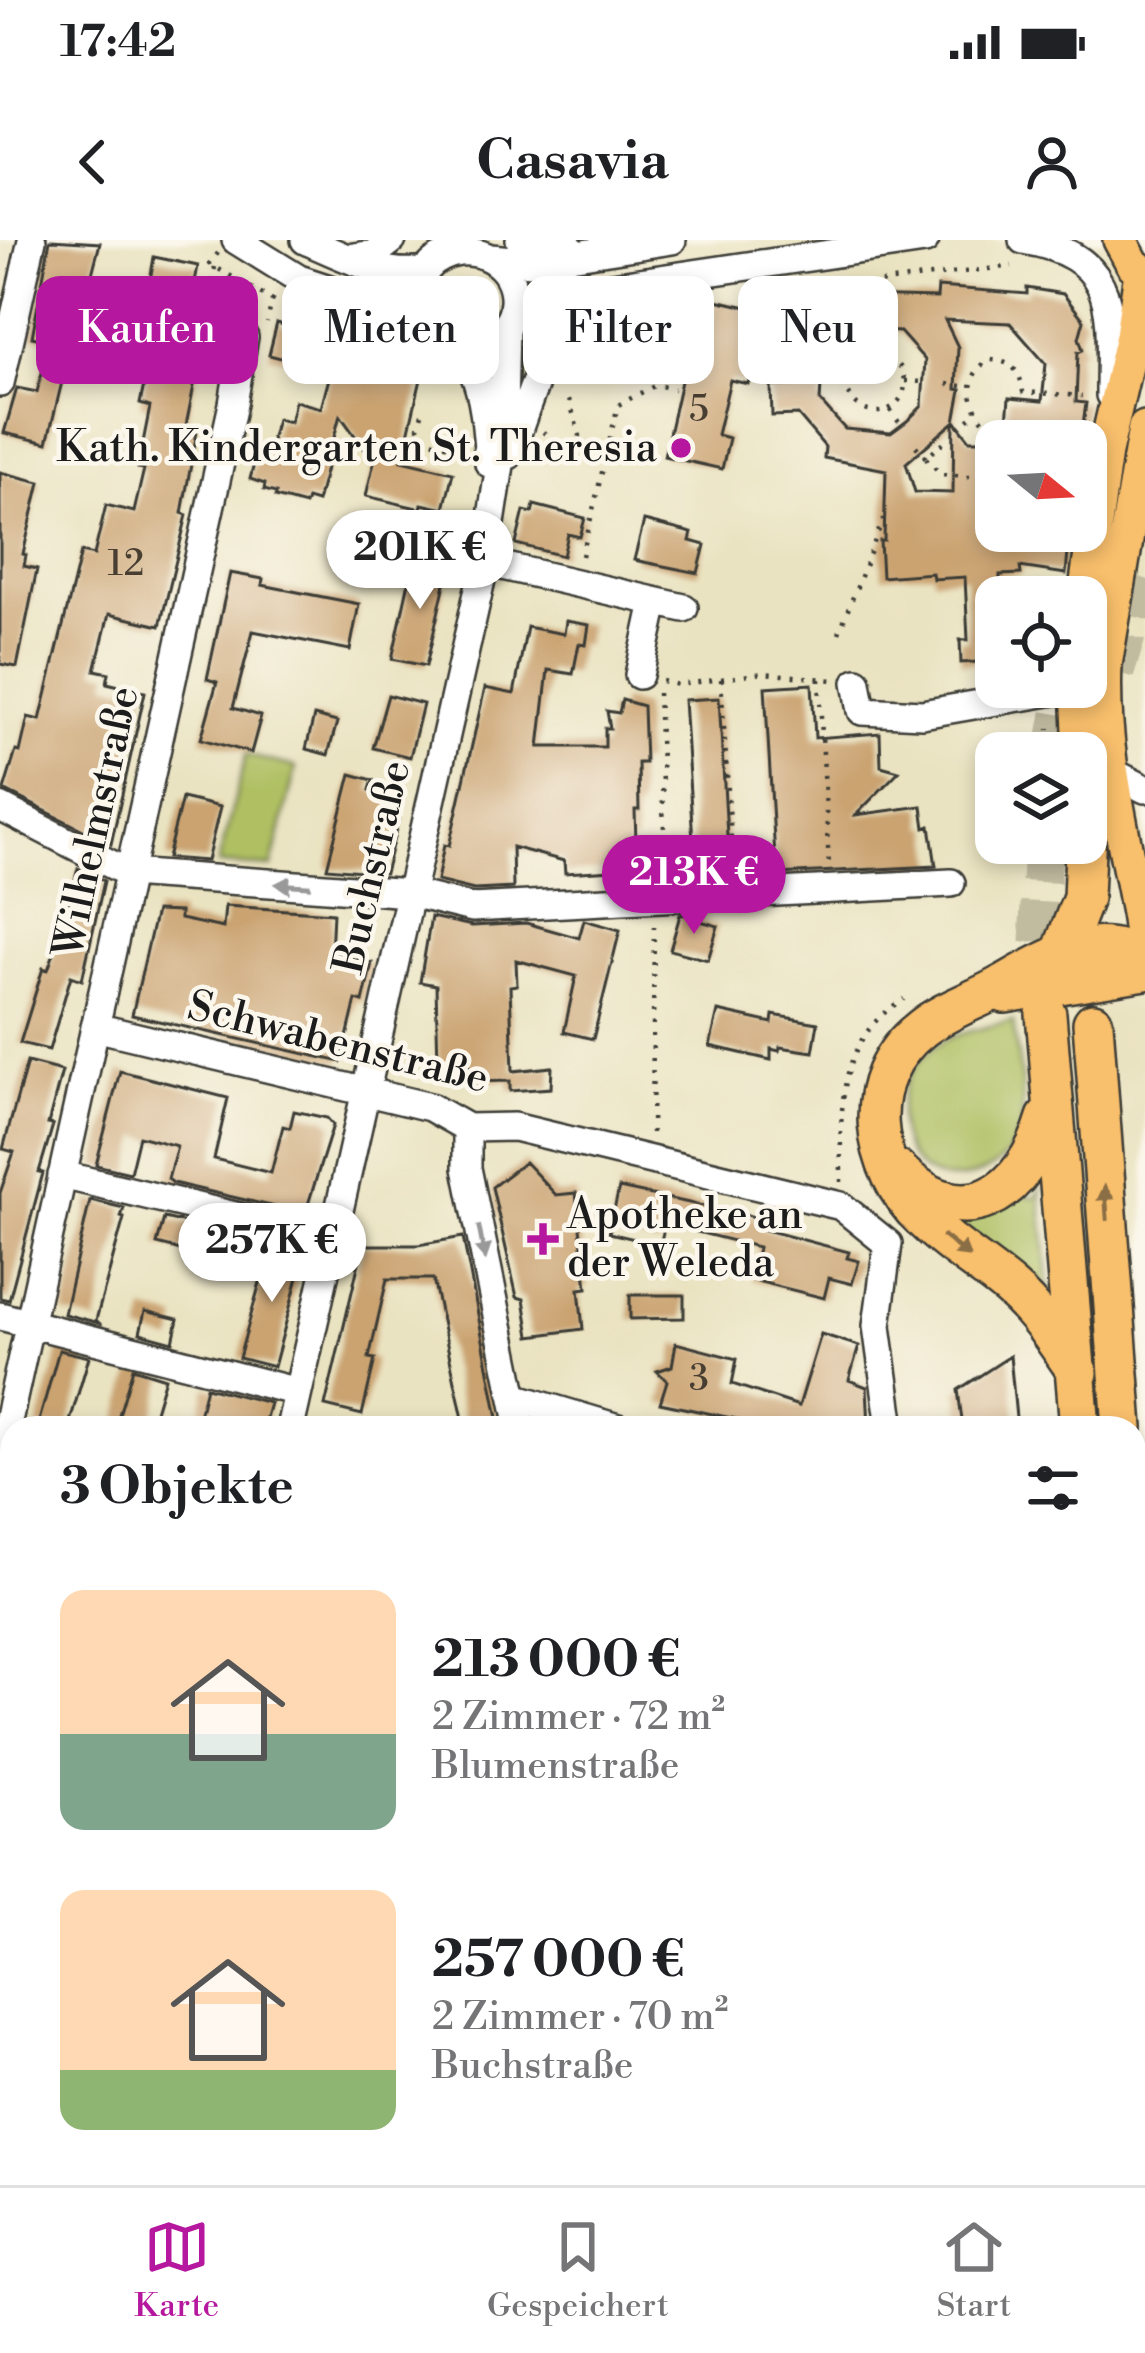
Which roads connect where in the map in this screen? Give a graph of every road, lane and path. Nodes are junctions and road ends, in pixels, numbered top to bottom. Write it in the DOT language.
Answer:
graph roads {
  1 [pos="32,240"];
  2 [pos="236,240"];
  3 [pos="305,240"];
  4 [pos="392,240"];
  5 [pos="520,240"];
  6 [pos="603,240"];
  7 [pos="672,240"];
  8 [pos="925,240"];
  9 [pos="1120,240"];
  10 [pos="640,244"];
  11 [pos="476,250"];
  12 [pos="1028,252"];
  13 [pos="432,257"];
  14 [pos="347,258"];
  15 [pos="265,261"];
  16 [pos="1143,273"];
  17 [pos="210,276"];
  18 [pos="230,276"];
  19 [pos="296,276"];
  20 [pos="693,276"];
  21 [pos="898,277"];
  22 [pos="258,284"];
  23 [pos="258,292"];
  24 [pos="272,300"];
  25 [pos="282,303"];
  26 [pos="523,310"];
  27 [pos="508,322"];
  28 [pos="499,330"];
  29 [pos="258,340"];
  30 [pos="898,367"];
  31 [pos="905,381"];
  32 [pos="923,382"];
  33 [pos="0,383"];
  34 [pos="237,384"];
  35 [pos="477,384"];
  36 [pos="540,384"];
  37 [pos="849,384"];
  38 [pos="947,384"];
  39 [pos="970,387"];
  40 [pos="674,389"];
  41 [pos="569,400"];
  42 [pos="890,409"];
  43 [pos="1100,409"];
  44 [pos="977,412"];
  45 [pos="422,414"];
  46 [pos="986,420"];
  47 [pos="901,425"];
  48 [pos="959,427"];
  49 [pos="1145,428"];
  50 [pos="538,431"];
  51 [pos="944,442"];
  52 [pos="916,446"];
  53 [pos="465,450"];
  54 [pos="926,458"];
  55 [pos="975,476"];
  56 [pos="495,500"];
  57 [pos="884,517"];
  58 [pos="485,562"];
  59 [pos="1087,576"];
  60 [pos="576,583"];
  61 [pos="656,602"];
  62 [pos="684,608"];
  63 [pos="839,633"];
  64 [pos="638,675"];
  65 [pos="819,678"];
  66 [pos="721,679"];
  67 [pos="857,682"];
  68 [pos="975,701"];
  69 [pos="1100,732"];
  70 [pos="1145,789"];
  71 [pos="1107,790"];
  72 [pos="0,807"];
  73 [pos="1107,858"];
  74 [pos="1086,864"];
  75 [pos="128,873"];
  76 [pos="951,883"];
  77 [pos="830,889"];
  78 [pos="410,893"];
  79 [pos="734,894"];
  80 [pos="660,898"];
  81 [pos="1062,952"];
  82 [pos="1145,964"];
  83 [pos="982,997"];
  84 [pos="1046,1014"];
  85 [pos="1093,1023"];
  86 [pos="95,1027"];
  87 [pos="365,1092"];
  88 [pos="1052,1102"];
  89 [pos="467,1128"];
  90 [pos="884,1157"];
  91 [pos="652,1160"];
  92 [pos="62,1175"];
  93 [pos="332,1239"];
  94 [pos="0,1316"];
  95 [pos="29,1324"];
  96 [pos="1118,1361"];
  97 [pos="1078,1373"];
  98 [pos="298,1392"];
  99 [pos="514,1397"];
  100 [pos="12,1416"];
  101 [pos="293,1416"];
  102 [pos="518,1416"];
  103 [pos="578,1416"];
  104 [pos="889,1416"];
  105 [pos="1080,1416"];
  106 [pos="1122,1416"];
  107 [pos="1144,1416"];
  1 -- 33 [label="street"];
  2 -- 15 [label="street"];
  3 -- 14 [label="street"];
  4 -- 14 [label="street"];
  5 -- 6 [label="street"];
  6 -- 10 [label="street"];
  7 -- 10 [label="street"];
  8 -- 20 [label="street"];
  9 -- 16 [label="main road"];
  10 -- 11 [label="street"];
  11 -- 13 [label="street"];
  11 -- 27 [label="street"];
  12 -- 21 [label="path"];
  12 -- 43 [label="street"];
  13 -- 14 [label="street"];
  15 -- 19 [label="street"];
  15 -- 22 [label="path"];
  16 -- 43 [label="main road"];
  17 -- 18 [label="path"];
  23 -- 24 [label="path"];
  24 -- 25 [label="path"];
  24 -- 29 [label="path"];
  26 -- 27 [label="street"];
  27 -- 28 [label="street"];
  27 -- 56 [label="street, Buchstraße"];
  30 -- 31 [label="path"];
  31 -- 32 [label="path"];
  31 -- 42 [label="path"];
  34 -- 75 [label="street, Wilhelmstraße"];
  35 -- 56 [label="street, Buchstraße"];
  36 -- 56 [label="street"];
  37 -- 42 [label="path"];
  38 -- 39 [label="path"];
  39 -- 43 [label="path"];
  39 -- 44 [label="path"];
  40 -- 60 [label="path"];
  41 -- 50 [label="path"];
  42 -- 47 [label="path"];
  43 -- 59 [label="main road"];
  44 -- 46 [label="path"];
  44 -- 48 [label="path"];
  45 -- 53 [label="path"];
  49 -- 69 [label="main road"];
  51 -- 54 [label="path"];
  52 -- 54 [label="path"];
  54 -- 55 [label="path"];
  56 -- 58 [label="street, Buchstraße"];
  57 -- 63 [label="path"];
  58 -- 60 [label="street"];
  58 -- 78 [label="street, Buchstraße"];
  60 -- 61 [label="street"];
  61 -- 62 [label="street"];
  61 -- 64 [label="street"];
  64 -- 66 [label="path"];
  64 -- 80 [label="path"];
  65 -- 66 [label="path"];
  65 -- 67 [label="path"];
  65 -- 77 [label="path"];
  66 -- 79 [label="path"];
  67 -- 68 [label="street"];
  70 -- 71 [label="street"];
  72 -- 75 [label="street"];
  73 -- 82 [label="main road"];
  74 -- 81 [label="highway"];
  78 -- 75 [label="street, one-way"];
  75 -- 86 [label="street, Wilhelmstraße"];
  76 -- 77 [label="street"];
  77 -- 79 [label="street"];
  78 -- 80 [label="street"];
  78 -- 87 [label="street, Buchstraße"];
  79 -- 80 [label="street"];
  80 -- 91 [label="path"];
  81 -- 82 [label="highway"];
  81 -- 83 [label="highway"];
  82 -- 83 [label="highway"];
  83 -- 90 [label="highway"];
  84 -- 88 [label="highway"];
  96 -- 85 [label="highway, one-way"];
  86 -- 87 [label="street, Schwabenstraße"];
  86 -- 92 [label="street, Wilhelmstraße"];
  87 -- 89 [label="street, Schwabenstraße"];
  87 -- 93 [label="street, Buchstraße"];
  88 -- 90 [label="highway"];
  88 -- 97 [label="highway"];
  89 -- 91 [label="street, Schwabenstraße"];
  89 -- 99 [label="street, one-way"];
  90 -- 97 [label="highway, one-way"];
  91 -- 104 [label="street, Schwabenstraße"];
  92 -- 93 [label="street"];
  92 -- 95 [label="street, Wilhelmstraße"];
  93 -- 98 [label="street, Buchstraße"];
  94 -- 95 [label="street"];
  95 -- 98 [label="street"];
  95 -- 100 [label="street, Wilhelmstraße"];
  96 -- 106 [label="highway"];
  96 -- 107 [label="highway"];
  97 -- 105 [label="highway"];
  98 -- 101 [label="street, Buchstraße"];
  99 -- 102 [label="street"];
  99 -- 103 [label="street"];
}
